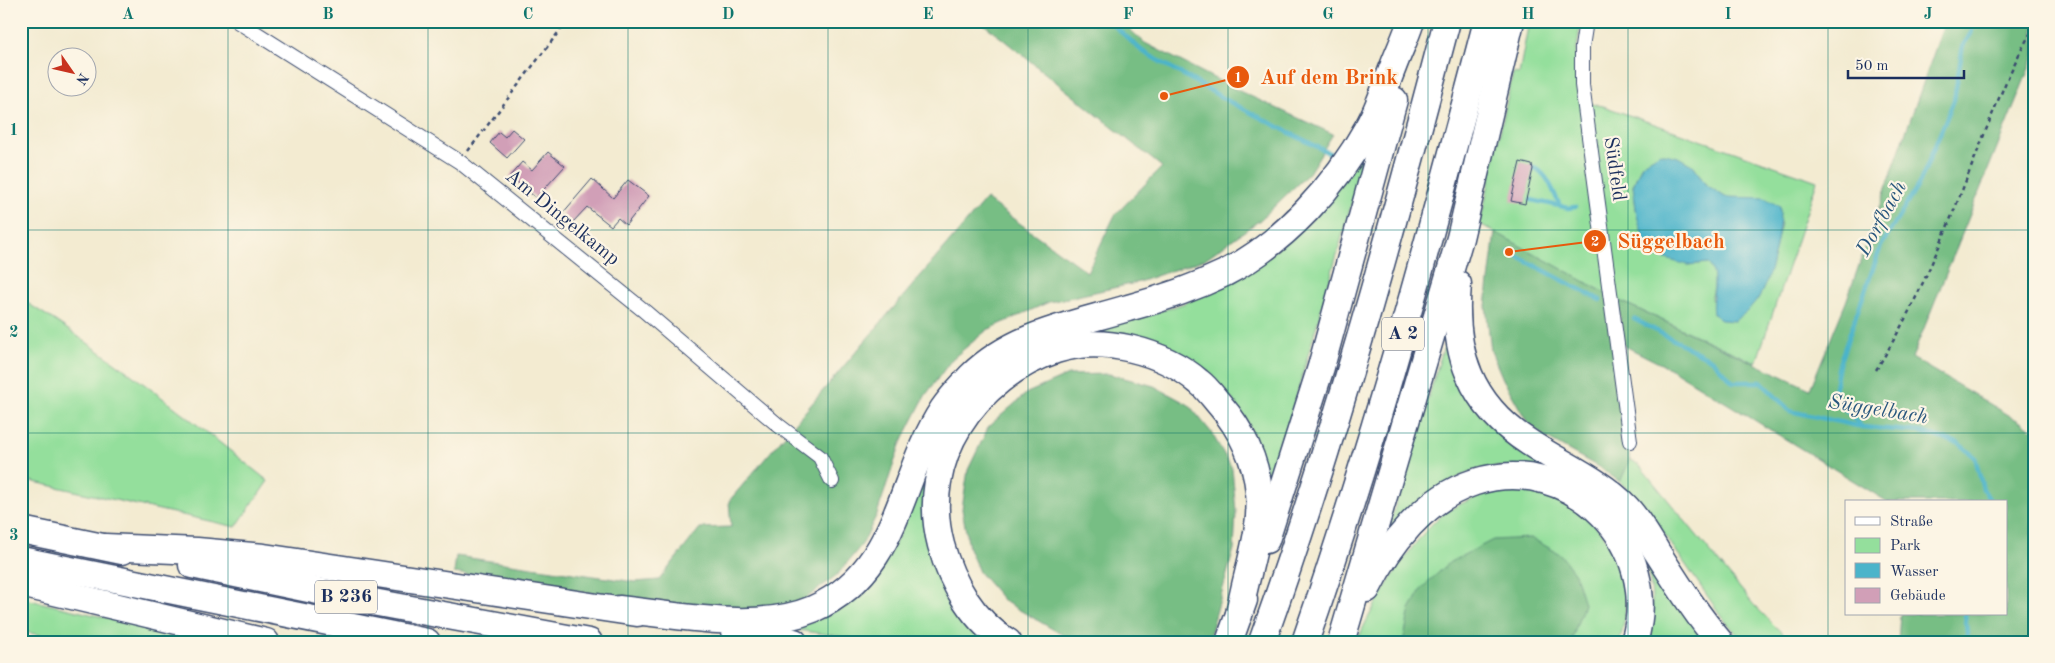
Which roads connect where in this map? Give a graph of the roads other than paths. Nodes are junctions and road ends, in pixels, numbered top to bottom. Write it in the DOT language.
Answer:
graph roads {
  1 [pos="237,21"];
  2 [pos="1447,21"];
  3 [pos="1486,21"];
  4 [pos="1511,21"];
  5 [pos="1586,21"];
  6 [pos="1409,30"];
  7 [pos="1460,238"];
  8 [pos="1630,441"];
  9 [pos="832,481"];
  10 [pos="21,530"];
  11 [pos="105,548"];
  12 [pos="21,560"];
  13 [pos="21,584"];
  14 [pos="619,609"];
  15 [pos="1239,615"];
  16 [pos="266,642"];
  17 [pos="427,642"];
  18 [pos="589,642"];
  19 [pos="794,642"];
  20 [pos="1008,642"];
  21 [pos="1229,642"];
  22 [pos="1262,642"];
  23 [pos="1305,642"];
  24 [pos="1342,642"];
  25 [pos="1634,642"];
  26 [pos="1720,642"];
  1 -- 9 [label="street, Am Dingelkamp"];
  2 -- 22 [label="highway, A 2"];
  3 -- 23 [label="highway, A 2"];
  4 -- 7 [label="highway"];
  5 -- 8 [label="street, Südfeld"];
  6 -- 14 [label="highway"];
  6 -- 15 [label="highway"];
  7 -- 24 [label="highway"];
  7 -- 26 [label="highway"];
  10 -- 11 [label="highway, B 236"];
  11 -- 14 [label="highway"];
  11 -- 18 [label="highway, B 236"];
  12 -- 17 [label="highway, B 236"];
  13 -- 16 [label="highway"];
  14 -- 19 [label="highway"];
  15 -- 20 [label="highway"];
  15 -- 21 [label="highway"];
  24 -- 25 [label="highway"];
}
